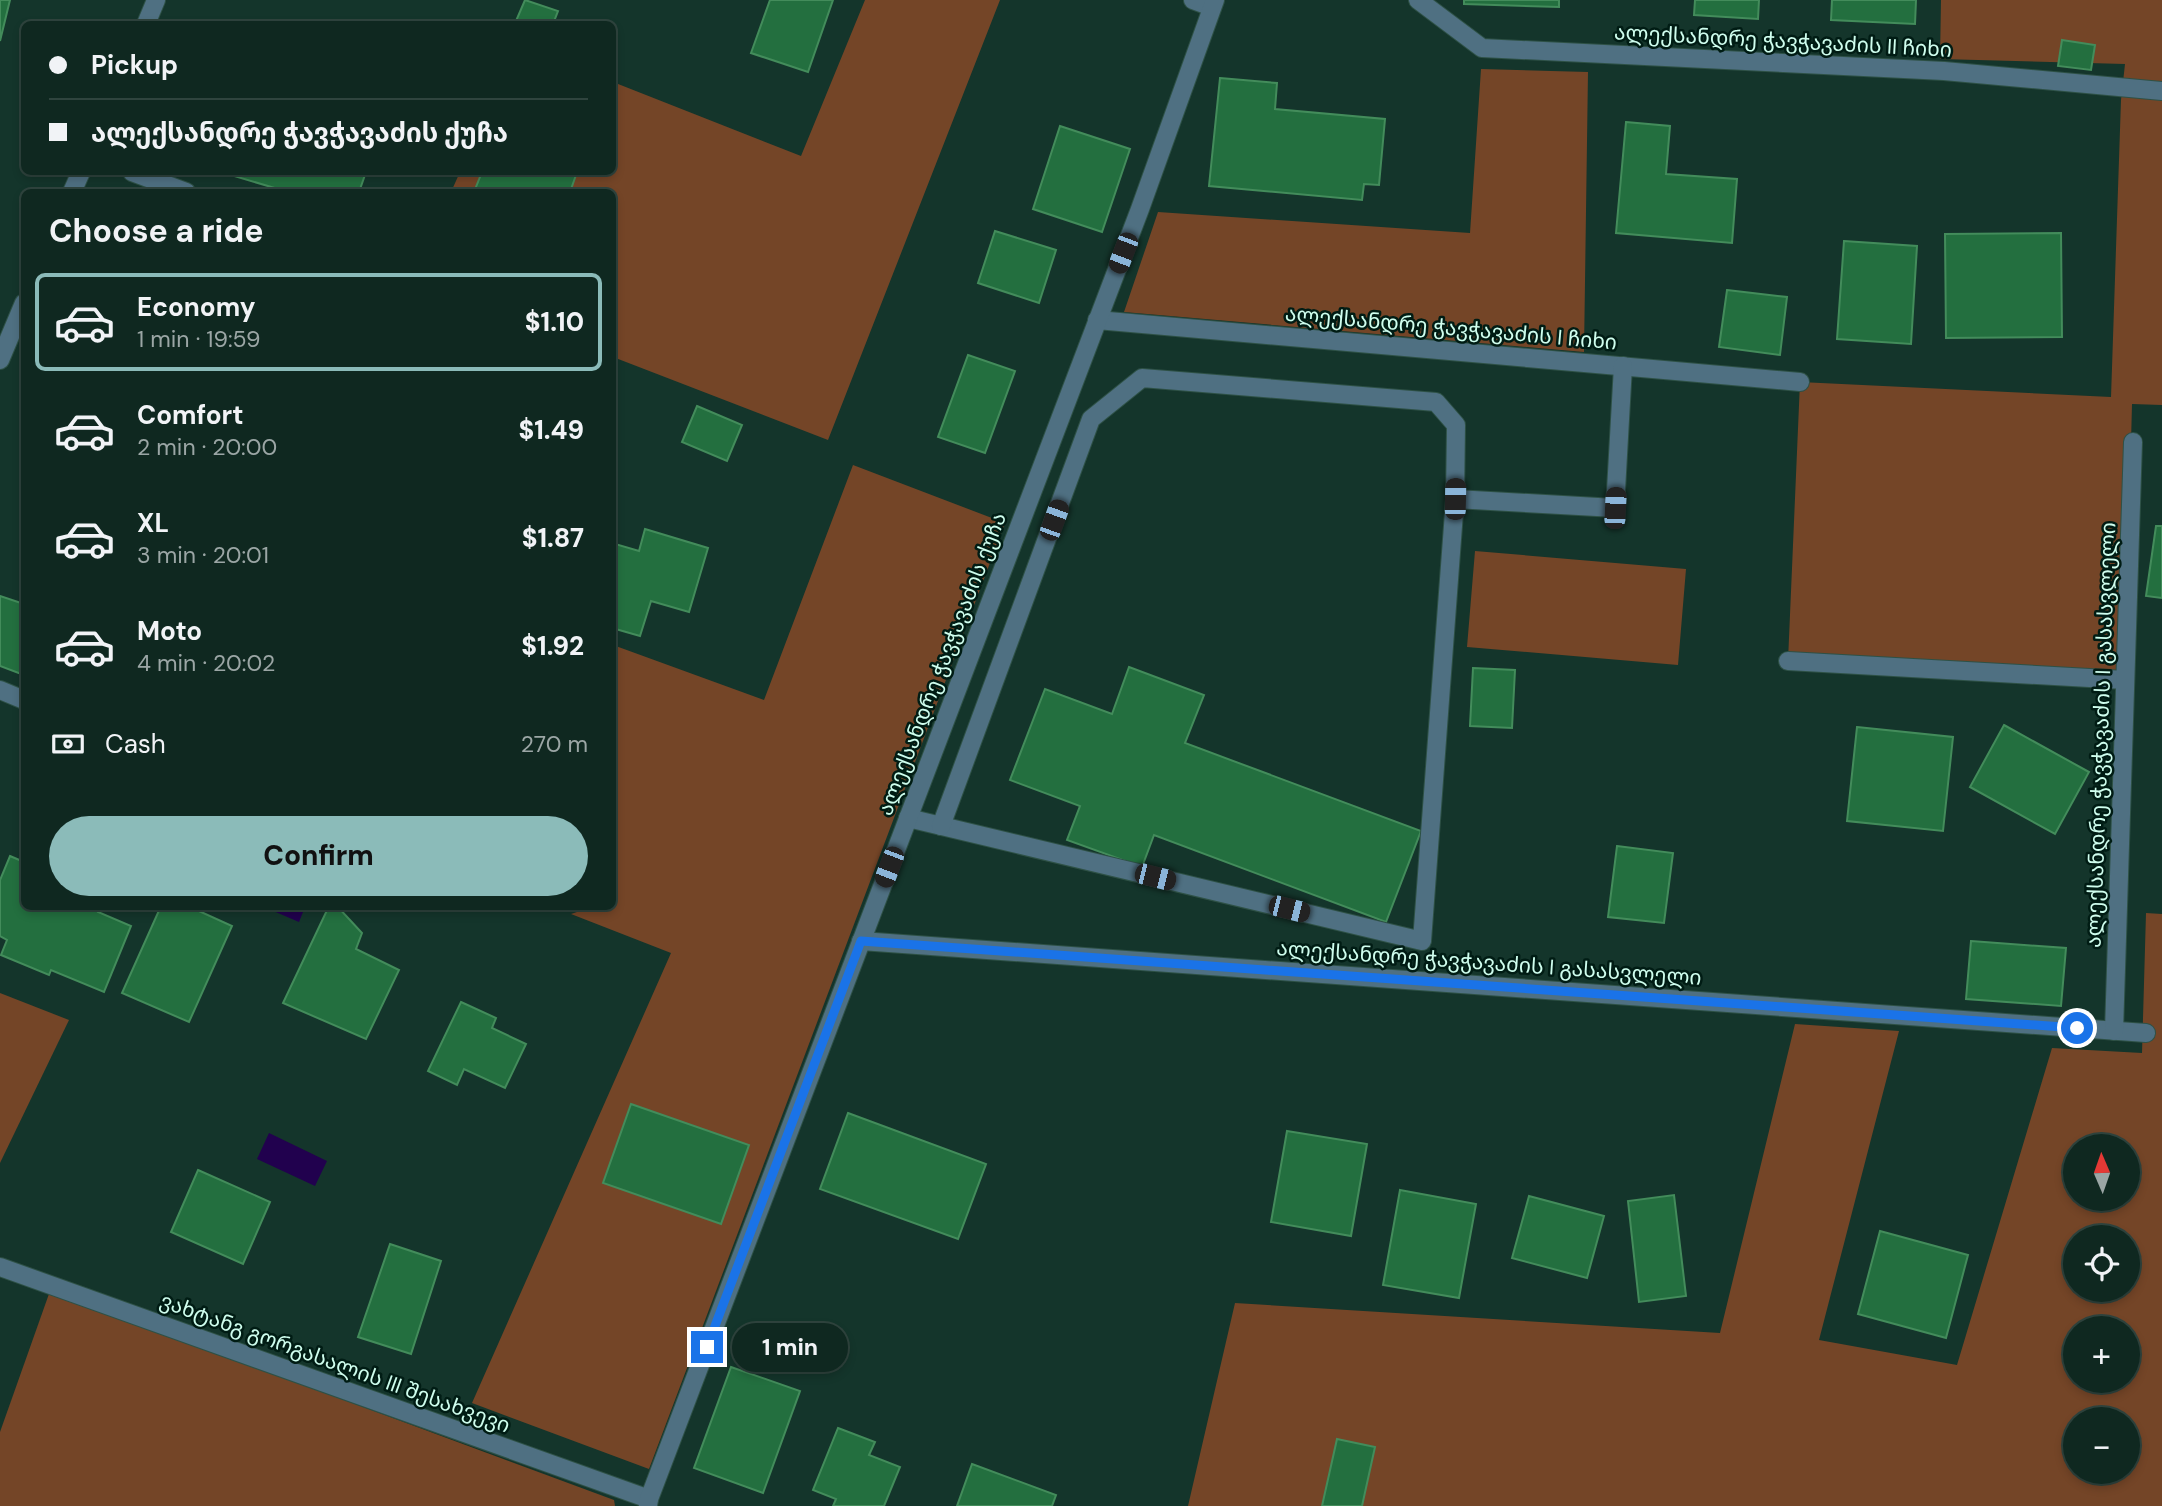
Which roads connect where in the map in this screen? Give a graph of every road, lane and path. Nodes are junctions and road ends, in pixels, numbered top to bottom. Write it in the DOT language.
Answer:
graph roads {
  1 [pos="156,0"];
  2 [pos="1193,0"];
  3 [pos="1418,0"];
  4 [pos="1214,4"];
  5 [pos="147,21"];
  6 [pos="2162,91"];
  7 [pos="140,175"];
  8 [pos="178,189"];
  9 [pos="21,310"];
  10 [pos="1097,320"];
  11 [pos="0,360"];
  12 [pos="1623,366"];
  13 [pos="1800,382"];
  14 [pos="2133,442"];
  15 [pos="1455,499"];
  16 [pos="1788,662"];
  17 [pos="2125,680"];
  18 [pos="0,690"];
  19 [pos="21,699"];
  20 [pos="908,818"];
  21 [pos="941,826"];
  22 [pos="861,941"];
  23 [pos="2114,1031"];
  24 [pos="2146,1033"];
  25 [pos="0,1267"];
  26 [pos="648,1503"];
  1 -- 5 [label="street"];
  2 -- 4 [label="street"];
  3 -- 6 [label="street, ალექსანდრე ჭავჭავაძის II ჩიხი"];
  4 -- 10 [label="street, ალექსანდრე ჭავჭავაძის ქუჩა"];
  7 -- 8 [label="street"];
  9 -- 11 [label="street"];
  10 -- 12 [label="street, ალექსანდრე ჭავჭავაძის I ჩიხი"];
  10 -- 20 [label="street, ალექსანდრე ჭავჭავაძის ქუჩა"];
  12 -- 13 [label="street, ალექსანდრე ჭავჭავაძის I ჩიხი"];
  12 -- 15 [label="street"];
  14 -- 17 [label="street, ალექსანდრე ჭავჭავაძის I გასასვლელი"];
  15 -- 21 [label="street"];
  15 -- 21 [label="street"];
  16 -- 17 [label="street"];
  17 -- 23 [label="street, ალექსანდრე ჭავჭავაძის I გასასვლელი"];
  18 -- 19 [label="street"];
  20 -- 21 [label="street"];
  20 -- 22 [label="street, ალექსანდრე ჭავჭავაძის ქუჩა"];
  22 -- 23 [label="street, ალექსანდრე ჭავჭავაძის I გასასვლელი"];
  22 -- 26 [label="street, ალექსანდრე ჭავჭავაძის ქუჩა"];
  23 -- 24 [label="street, ალექსანდრე ჭავჭავაძის I გასასვლელი"];
  25 -- 26 [label="street, ვახტანგ გორგასალის III შესახვევი"];
}
